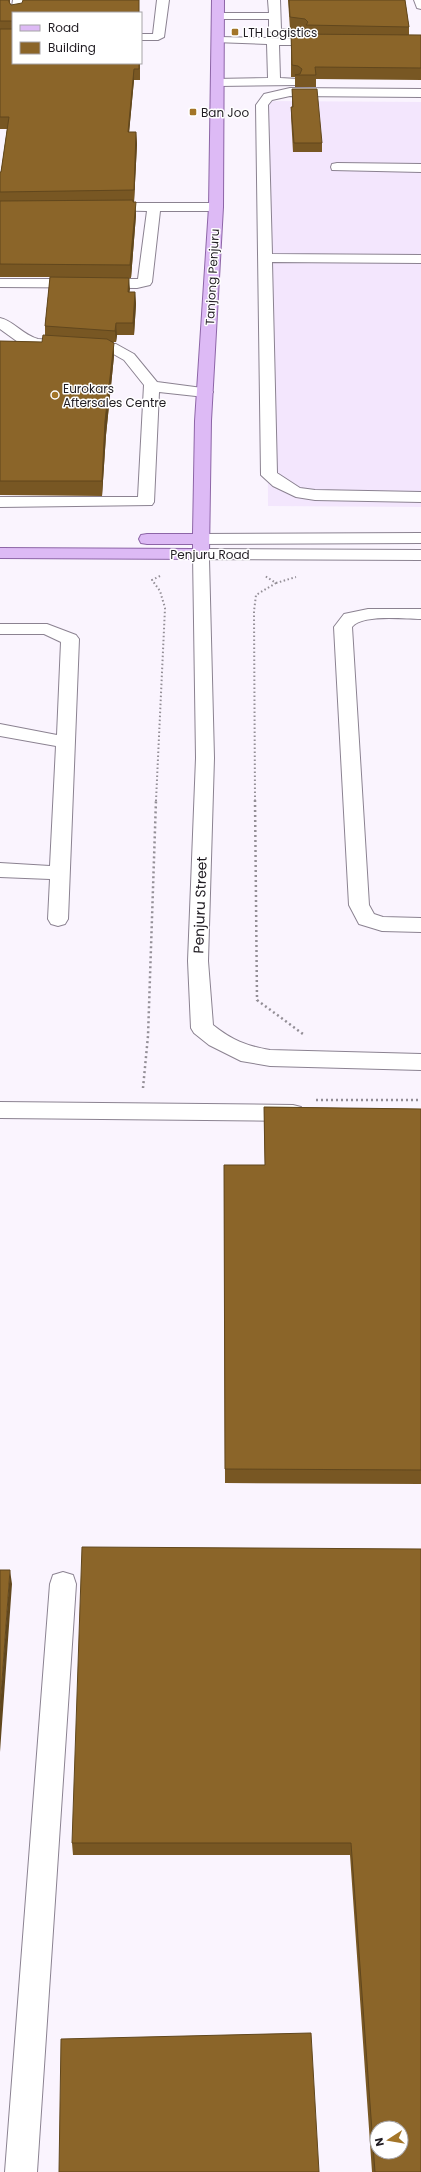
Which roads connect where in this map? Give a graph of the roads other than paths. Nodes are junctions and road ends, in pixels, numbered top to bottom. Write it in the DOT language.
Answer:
graph roads {
  1 [pos="19,0"];
  2 [pos="163,0"];
  3 [pos="218,0"];
  4 [pos="274,0"];
  5 [pos="420,0"];
  6 [pos="421,6"];
  7 [pos="17,12"];
  8 [pos="218,16"];
  9 [pos="275,16"];
  10 [pos="142,37"];
  11 [pos="218,40"];
  12 [pos="273,42"];
  13 [pos="303,42"];
  14 [pos="303,55"];
  15 [pos="218,82"];
  16 [pos="274,82"];
  17 [pos="421,82"];
  18 [pos="421,93"];
  19 [pos="337,167"];
  20 [pos="421,168"];
  21 [pos="92,207"];
  22 [pos="154,207"];
  23 [pos="216,207"];
  24 [pos="265,258"];
  25 [pos="421,259"];
  26 [pos="0,283"];
  27 [pos="0,322"];
  28 [pos="152,385"];
  29 [pos="205,392"];
  30 [pos="421,497"];
  31 [pos="0,502"];
  32 [pos="0,538"];
  33 [pos="421,538"];
  34 [pos="200,546"];
  35 [pos="0,553"];
  36 [pos="421,555"];
  37 [pos="421,614"];
  38 [pos="0,629"];
  39 [pos="0,730"];
  40 [pos="66,742"];
  41 [pos="0,870"];
  42 [pos="60,873"];
  43 [pos="58,919"];
  44 [pos="421,925"];
  45 [pos="421,1062"];
  46 [pos="0,1110"];
  47 [pos="310,1113"];
  48 [pos="63,1584"];
  49 [pos="21,2172"];
  1 -- 7 [label="street"];
  2 -- 10 [label="street"];
  3 -- 8 [label="main road, Tanjong Penjuru"];
  4 -- 9 [label="street"];
  5 -- 6 [label="street"];
  8 -- 9 [label="street"];
  8 -- 11 [label="main road, Tanjong Penjuru"];
  9 -- 13 [label="street"];
  11 -- 12 [label="street"];
  11 -- 15 [label="main road, Tanjong Penjuru"];
  12 -- 13 [label="street"];
  12 -- 16 [label="street"];
  13 -- 14 [label="street"];
  15 -- 16 [label="street"];
  15 -- 23 [label="main road, Tanjong Penjuru"];
  16 -- 17 [label="street"];
  18 -- 24 [label="street"];
  19 -- 20 [label="street"];
  21 -- 22 [label="street"];
  22 -- 23 [label="street"];
  22 -- 26 [label="street"];
  23 -- 29 [label="main road, Tanjong Penjuru"];
  24 -- 25 [label="street"];
  24 -- 30 [label="street"];
  27 -- 28 [label="street"];
  28 -- 29 [label="street"];
  28 -- 31 [label="street"];
  29 -- 34 [label="main road, Tanjong Penjuru"];
  32 -- 34 [label="main road, Penjuru Road"];
  33 -- 34 [label="street, Penjuru Road"];
  34 -- 35 [label="main road, Penjuru Road"];
  34 -- 36 [label="street, Penjuru Road"];
  34 -- 45 [label="street, Penjuru Street"];
  37 -- 44 [label="street"];
  38 -- 40 [label="street"];
  39 -- 40 [label="street"];
  40 -- 42 [label="street"];
  41 -- 42 [label="street"];
  42 -- 43 [label="street"];
  46 -- 47 [label="street"];
  48 -- 49 [label="street"];
}
